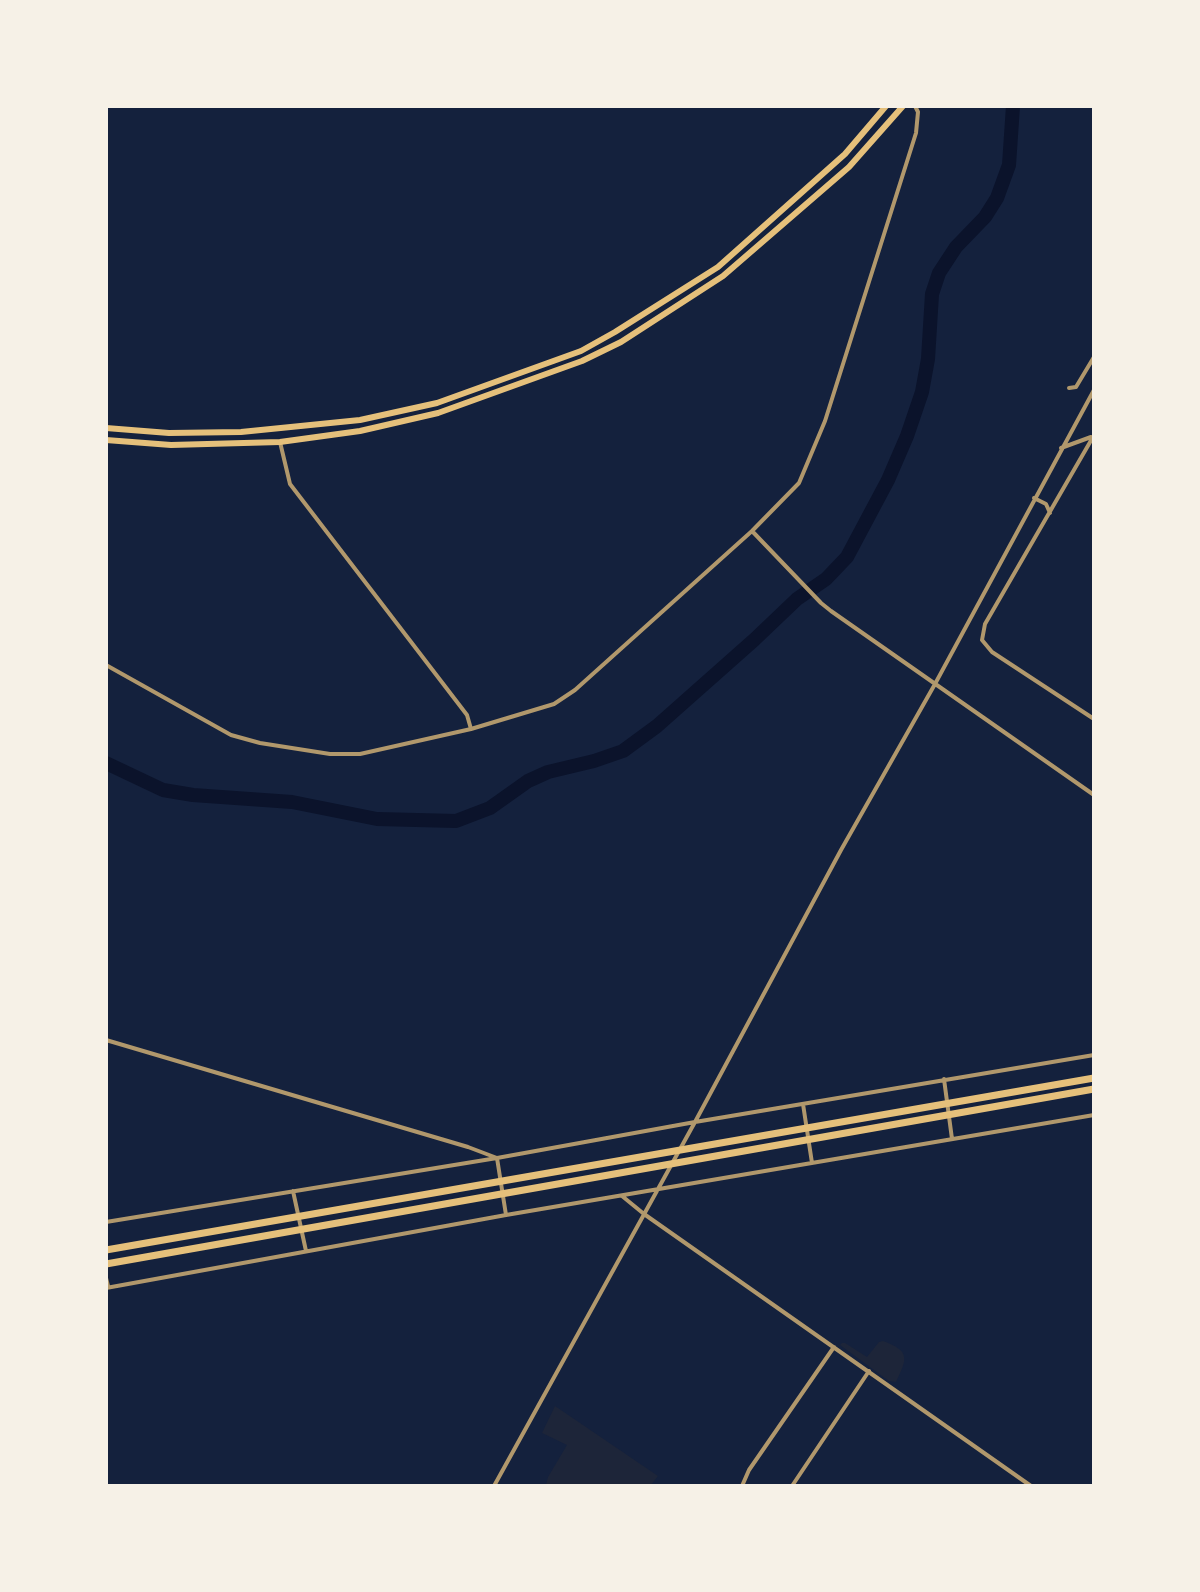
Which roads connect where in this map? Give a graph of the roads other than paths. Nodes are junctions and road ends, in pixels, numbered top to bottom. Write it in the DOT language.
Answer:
graph roads {
  1 [pos="886,106"];
  2 [pos="903,106"];
  3 [pos="915,106"];
  4 [pos="1094,357"];
  5 [pos="1069,388"];
  6 [pos="1094,390"];
  7 [pos="106,428"];
  8 [pos="1093,436"];
  9 [pos="106,440"];
  10 [pos="280,442"];
  11 [pos="1061,448"];
  12 [pos="1034,498"];
  13 [pos="1050,513"];
  14 [pos="752,531"];
  15 [pos="106,665"];
  16 [pos="935,684"];
  17 [pos="1094,719"];
  18 [pos="471,729"];
  19 [pos="1094,795"];
  20 [pos="106,1040"];
  21 [pos="1094,1055"];
  22 [pos="1094,1078"];
  23 [pos="944,1079"];
  24 [pos="1094,1089"];
  25 [pos="803,1104"];
  26 [pos="1094,1115"];
  27 [pos="695,1122"];
  28 [pos="952,1139"];
  29 [pos="497,1158"];
  30 [pos="812,1163"];
  31 [pos="658,1189"];
  32 [pos="293,1191"];
  33 [pos="621,1196"];
  34 [pos="644,1214"];
  35 [pos="506,1215"];
  36 [pos="106,1222"];
  37 [pos="106,1250"];
  38 [pos="306,1251"];
  39 [pos="106,1264"];
  40 [pos="106,1278"];
  41 [pos="107,1287"];
  42 [pos="834,1347"];
  43 [pos="869,1371"];
  44 [pos="494,1485"];
  45 [pos="741,1485"];
  46 [pos="792,1485"];
  47 [pos="1031,1485"];
  1 -- 7 [label="highway"];
  2 -- 10 [label="highway"];
  3 -- 14 [label="street"];
  4 -- 5 [label="street"];
  6 -- 11 [label="street"];
  8 -- 11 [label="street"];
  8 -- 13 [label="street"];
  9 -- 10 [label="highway"];
  10 -- 18 [label="street"];
  11 -- 12 [label="street"];
  12 -- 13 [label="street"];
  12 -- 16 [label="street"];
  13 -- 17 [label="street"];
  14 -- 16 [label="street"];
  14 -- 18 [label="street"];
  15 -- 18 [label="street"];
  16 -- 19 [label="street"];
  16 -- 27 [label="street"];
  20 -- 29 [label="street"];
  21 -- 23 [label="street"];
  22 -- 37 [label="highway"];
  23 -- 25 [label="street"];
  23 -- 28 [label="street"];
  24 -- 39 [label="highway"];
  25 -- 27 [label="street"];
  25 -- 30 [label="street"];
  26 -- 28 [label="street"];
  27 -- 29 [label="street"];
  27 -- 31 [label="street"];
  28 -- 30 [label="street"];
  29 -- 32 [label="street"];
  29 -- 35 [label="street"];
  30 -- 31 [label="street"];
  31 -- 33 [label="street"];
  31 -- 34 [label="street"];
  32 -- 36 [label="street"];
  32 -- 38 [label="street"];
  33 -- 34 [label="street"];
  33 -- 35 [label="street"];
  34 -- 42 [label="street"];
  34 -- 44 [label="street"];
  35 -- 38 [label="street"];
  38 -- 41 [label="street"];
  40 -- 41 [label="street"];
  42 -- 43 [label="street"];
  42 -- 45 [label="street"];
  43 -- 46 [label="street"];
  43 -- 47 [label="street"];
}
